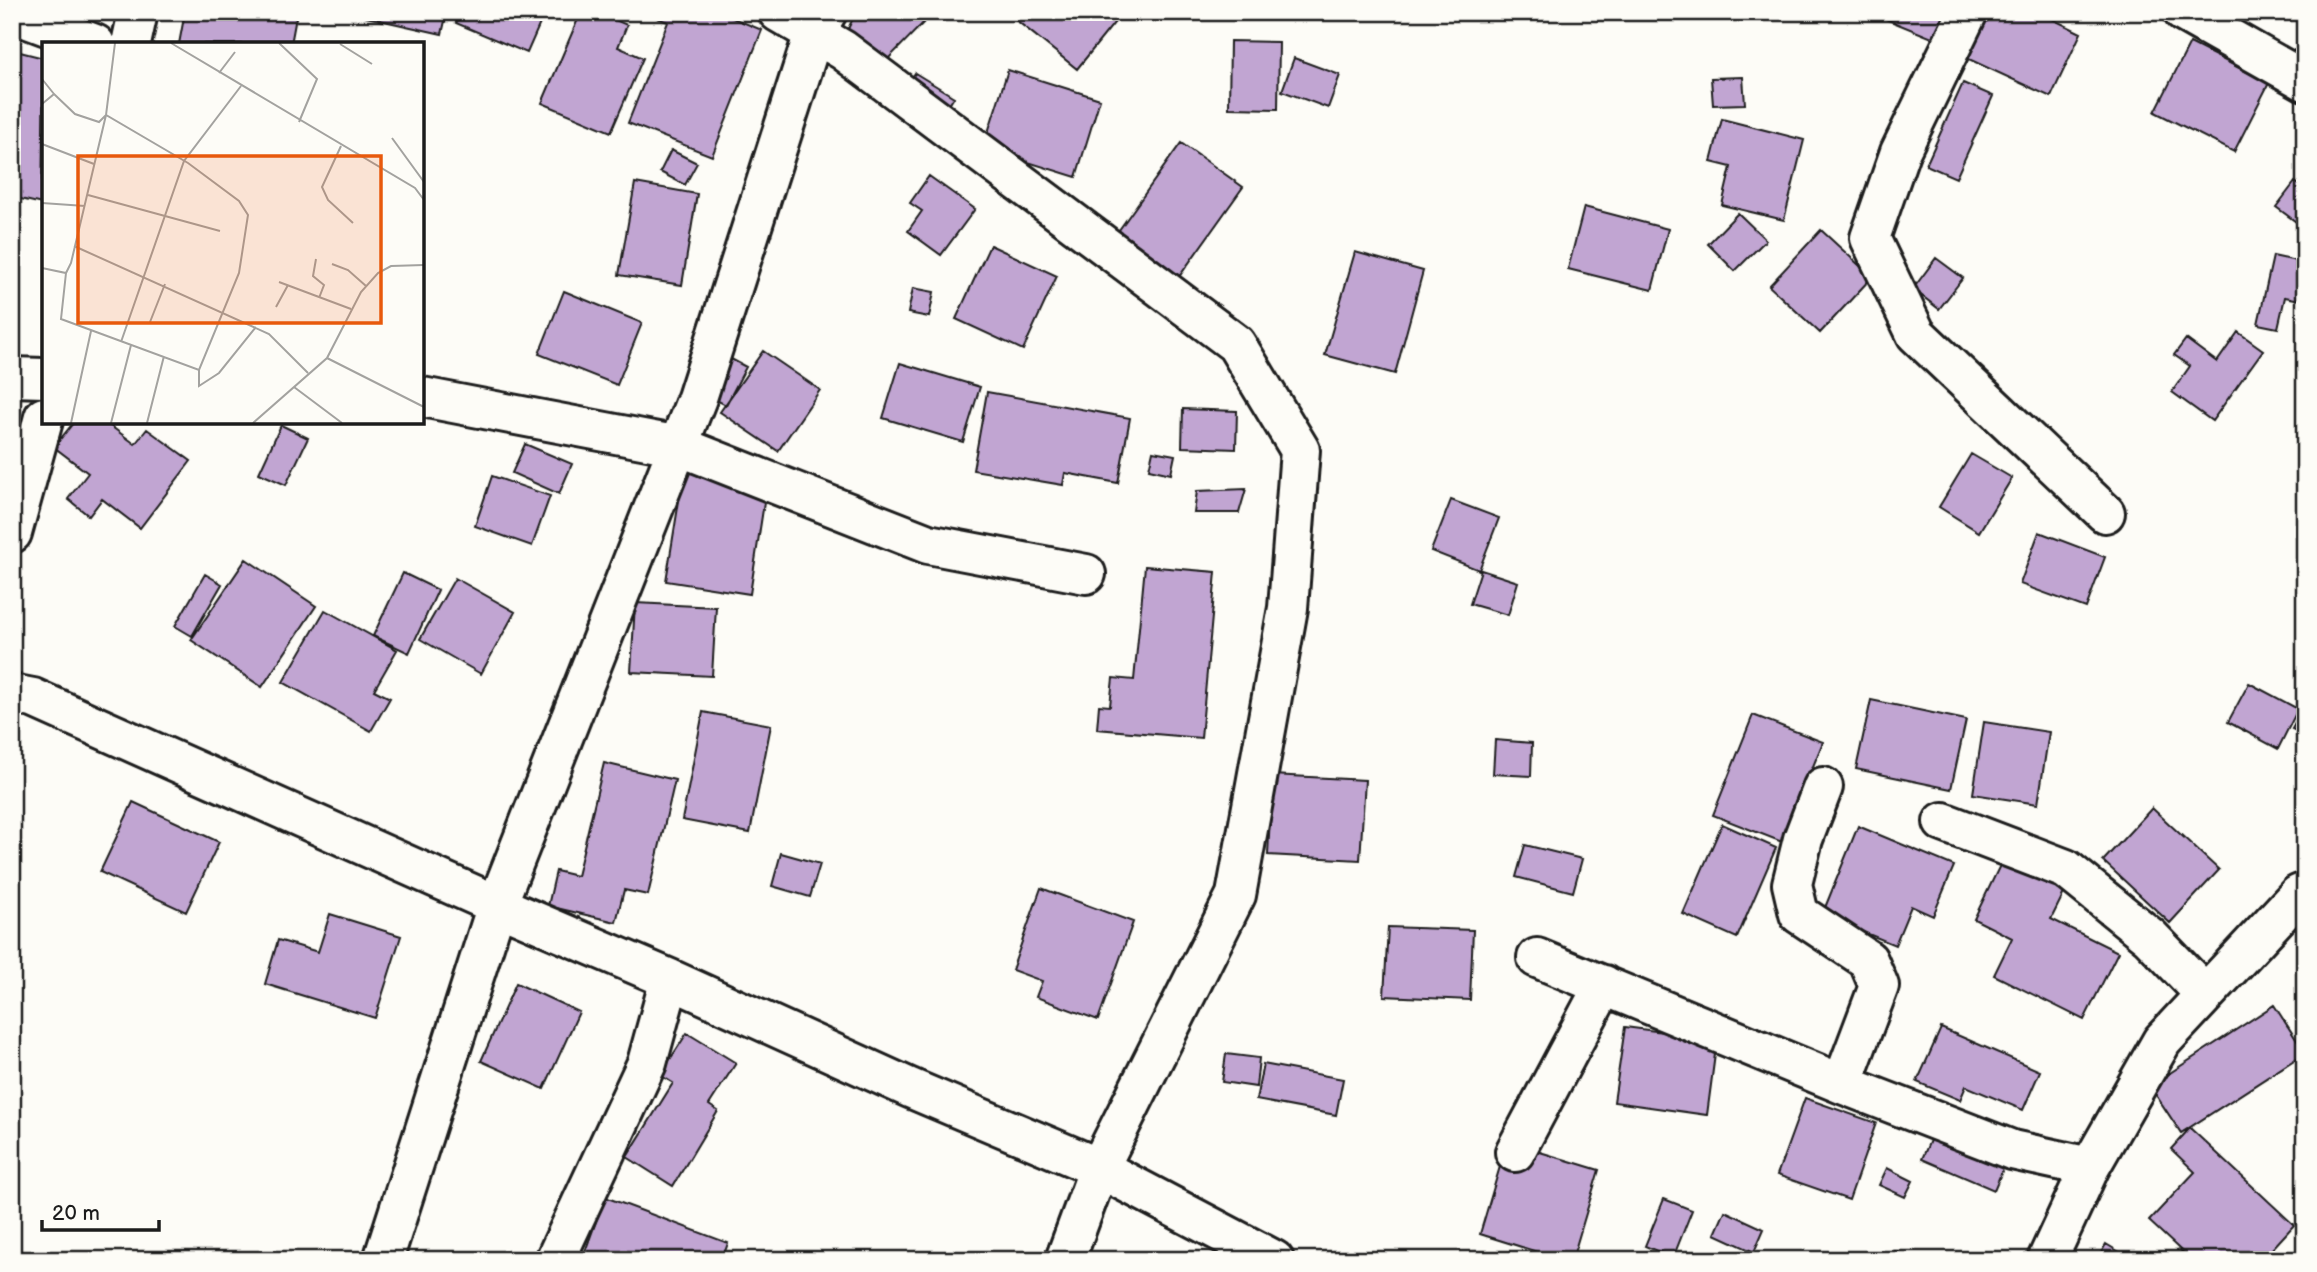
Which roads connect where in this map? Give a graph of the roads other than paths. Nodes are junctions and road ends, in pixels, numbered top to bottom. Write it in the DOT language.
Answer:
graph roads {
  1 [pos="138,12"];
  2 [pos="778,12"];
  3 [pos="1968,12"];
  4 [pos="2183,12"];
  5 [pos="12,13"];
  6 [pos="821,23"];
  7 [pos="90,42"];
  8 [pos="131,42"];
  9 [pos="2305,81"];
  10 [pos="12,377"];
  11 [pos="42,378"];
  12 [pos="424,397"];
  13 [pos="42,424"];
  14 [pos="679,446"];
  15 [pos="2105,513"];
  16 [pos="12,533"];
  17 [pos="1086,574"];
  18 [pos="12,694"];
  19 [pos="1823,787"];
  20 [pos="1943,822"];
  21 [pos="2305,892"];
  22 [pos="497,905"];
  23 [pos="1537,958"];
  24 [pos="670,979"];
  25 [pos="1604,985"];
  26 [pos="2205,994"];
  27 [pos="1842,1084"];
  28 [pos="1515,1152"];
  29 [pos="2090,1167"];
  30 [pos="1099,1168"];
  31 [pos="383,1260"];
  32 [pos="555,1260"];
  33 [pos="1065,1260"];
  34 [pos="1274,1260"];
  35 [pos="2047,1260"];
  1 -- 8 [label="street"];
  2 -- 6 [label="street"];
  3 -- 15 [label="street"];
  4 -- 9 [label="street"];
  5 -- 7 [label="street"];
  6 -- 14 [label="street"];
  6 -- 30 [label="street"];
  10 -- 11 [label="street"];
  12 -- 14 [label="street"];
  13 -- 16 [label="street"];
  14 -- 17 [label="street"];
  14 -- 22 [label="street"];
  18 -- 22 [label="street"];
  19 -- 27 [label="street"];
  20 -- 26 [label="street"];
  21 -- 26 [label="street"];
  22 -- 24 [label="street"];
  22 -- 31 [label="street"];
  23 -- 25 [label="street"];
  24 -- 30 [label="street"];
  24 -- 32 [label="street"];
  25 -- 27 [label="street"];
  25 -- 28 [label="street"];
  26 -- 29 [label="street"];
  27 -- 29 [label="street"];
  29 -- 35 [label="street"];
  30 -- 33 [label="street"];
  30 -- 34 [label="street"];
}
